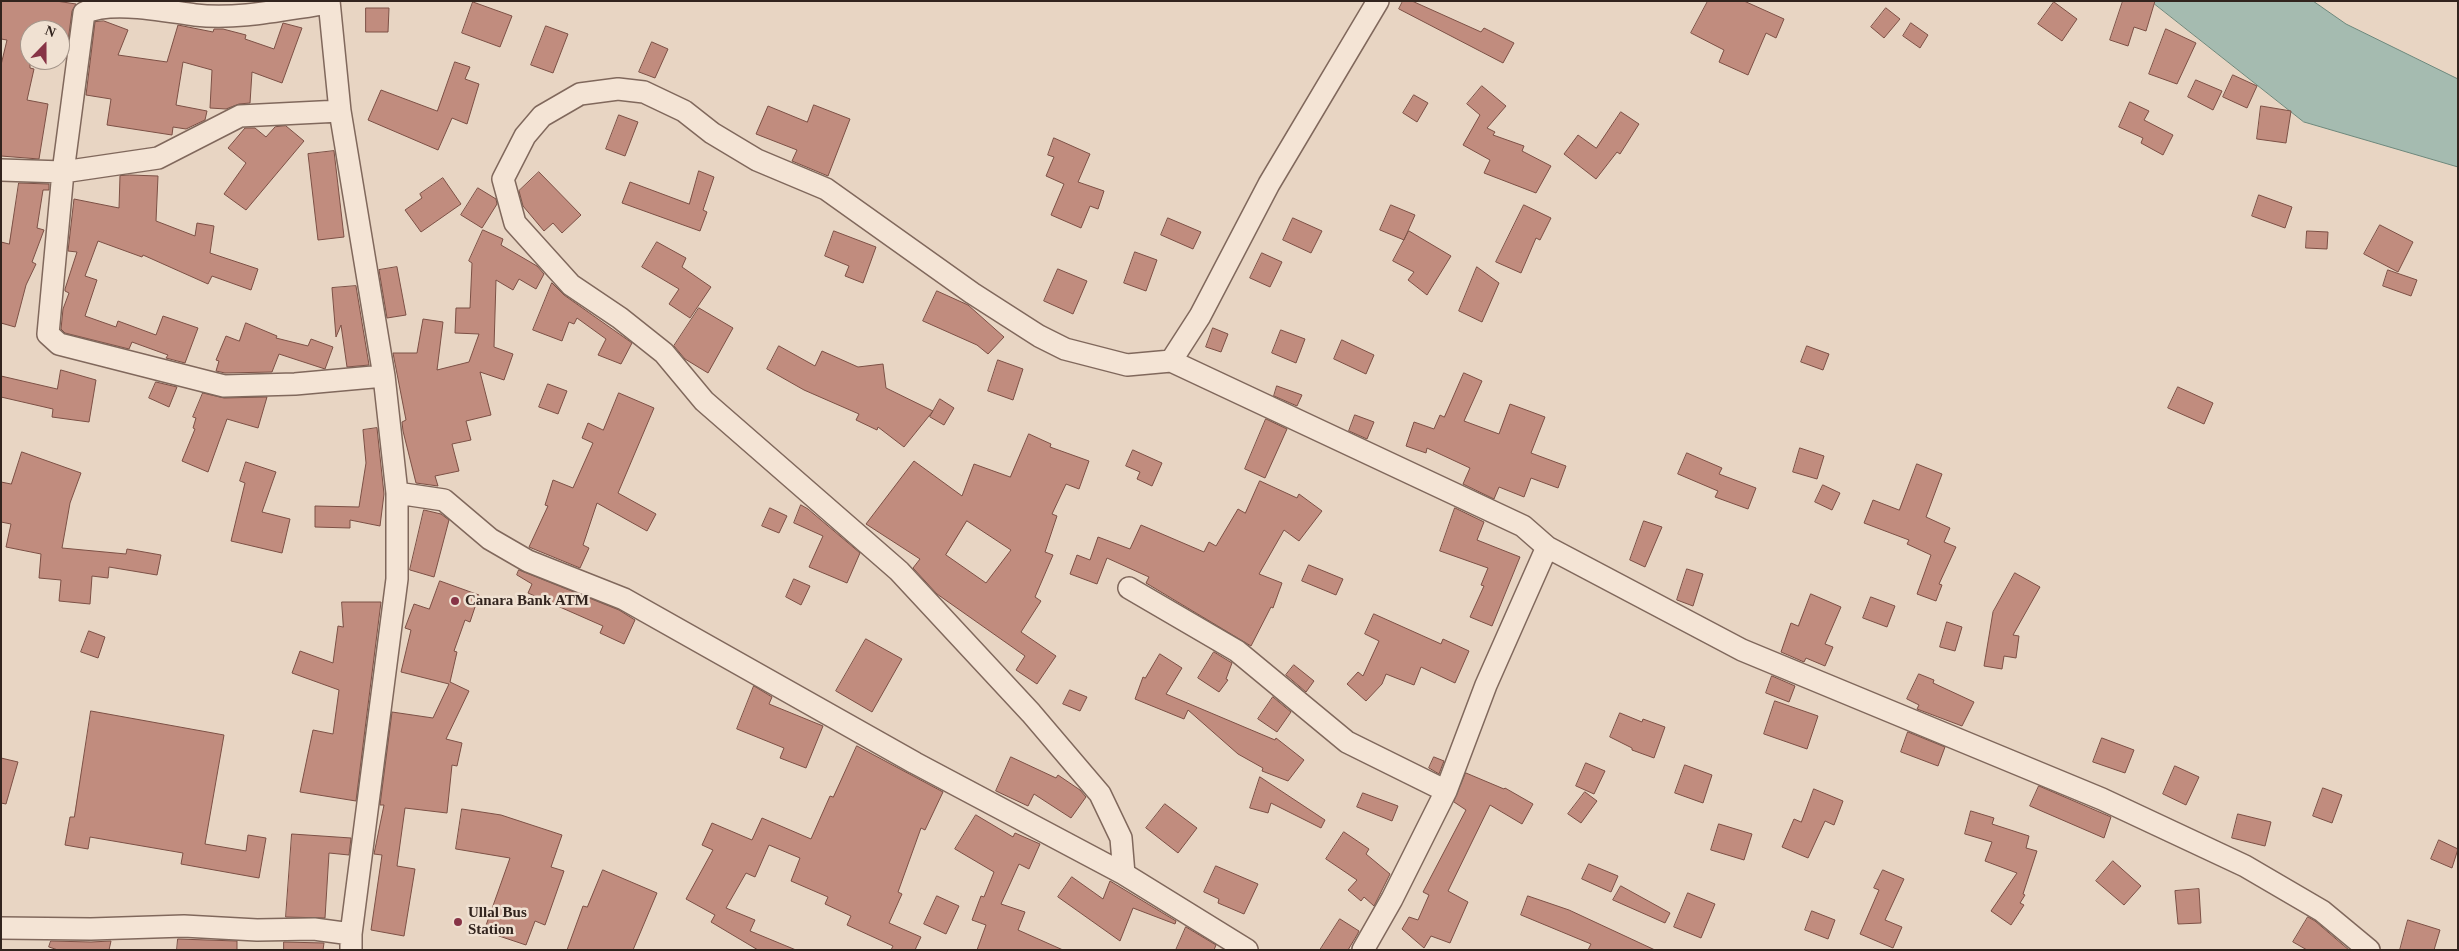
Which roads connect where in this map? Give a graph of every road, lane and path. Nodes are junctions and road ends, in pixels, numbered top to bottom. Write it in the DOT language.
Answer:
graph roads {
  1 [pos="1378,1"];
  2 [pos="329,2"];
  3 [pos="340,111"];
  4 [pos="1,170"];
  5 [pos="63,172"];
  6 [pos="1171,361"];
  7 [pos="384,376"];
  8 [pos="397,493"];
  9 [pos="1547,547"];
  10 [pos="1129,588"];
  11 [pos="1446,791"];
  12 [pos="1124,874"];
  13 [pos="1,928"];
  14 [pos="351,942"];
  15 [pos="1246,950"];
  16 [pos="1363,950"];
  17 [pos="2369,950"];
  1 -- 6 [label="street"];
  2 -- 3 [label="street"];
  2 -- 5 [label="street"];
  3 -- 5 [label="street"];
  3 -- 7 [label="street"];
  4 -- 5 [label="street"];
  5 -- 7 [label="street"];
  6 -- 9 [label="street"];
  6 -- 12 [label="street"];
  7 -- 8 [label="street"];
  8 -- 12 [label="street"];
  8 -- 14 [label="street"];
  9 -- 11 [label="street"];
  9 -- 17 [label="street"];
  10 -- 11 [label="street"];
  11 -- 16 [label="street"];
  12 -- 15 [label="street"];
  13 -- 14 [label="street"];
}
